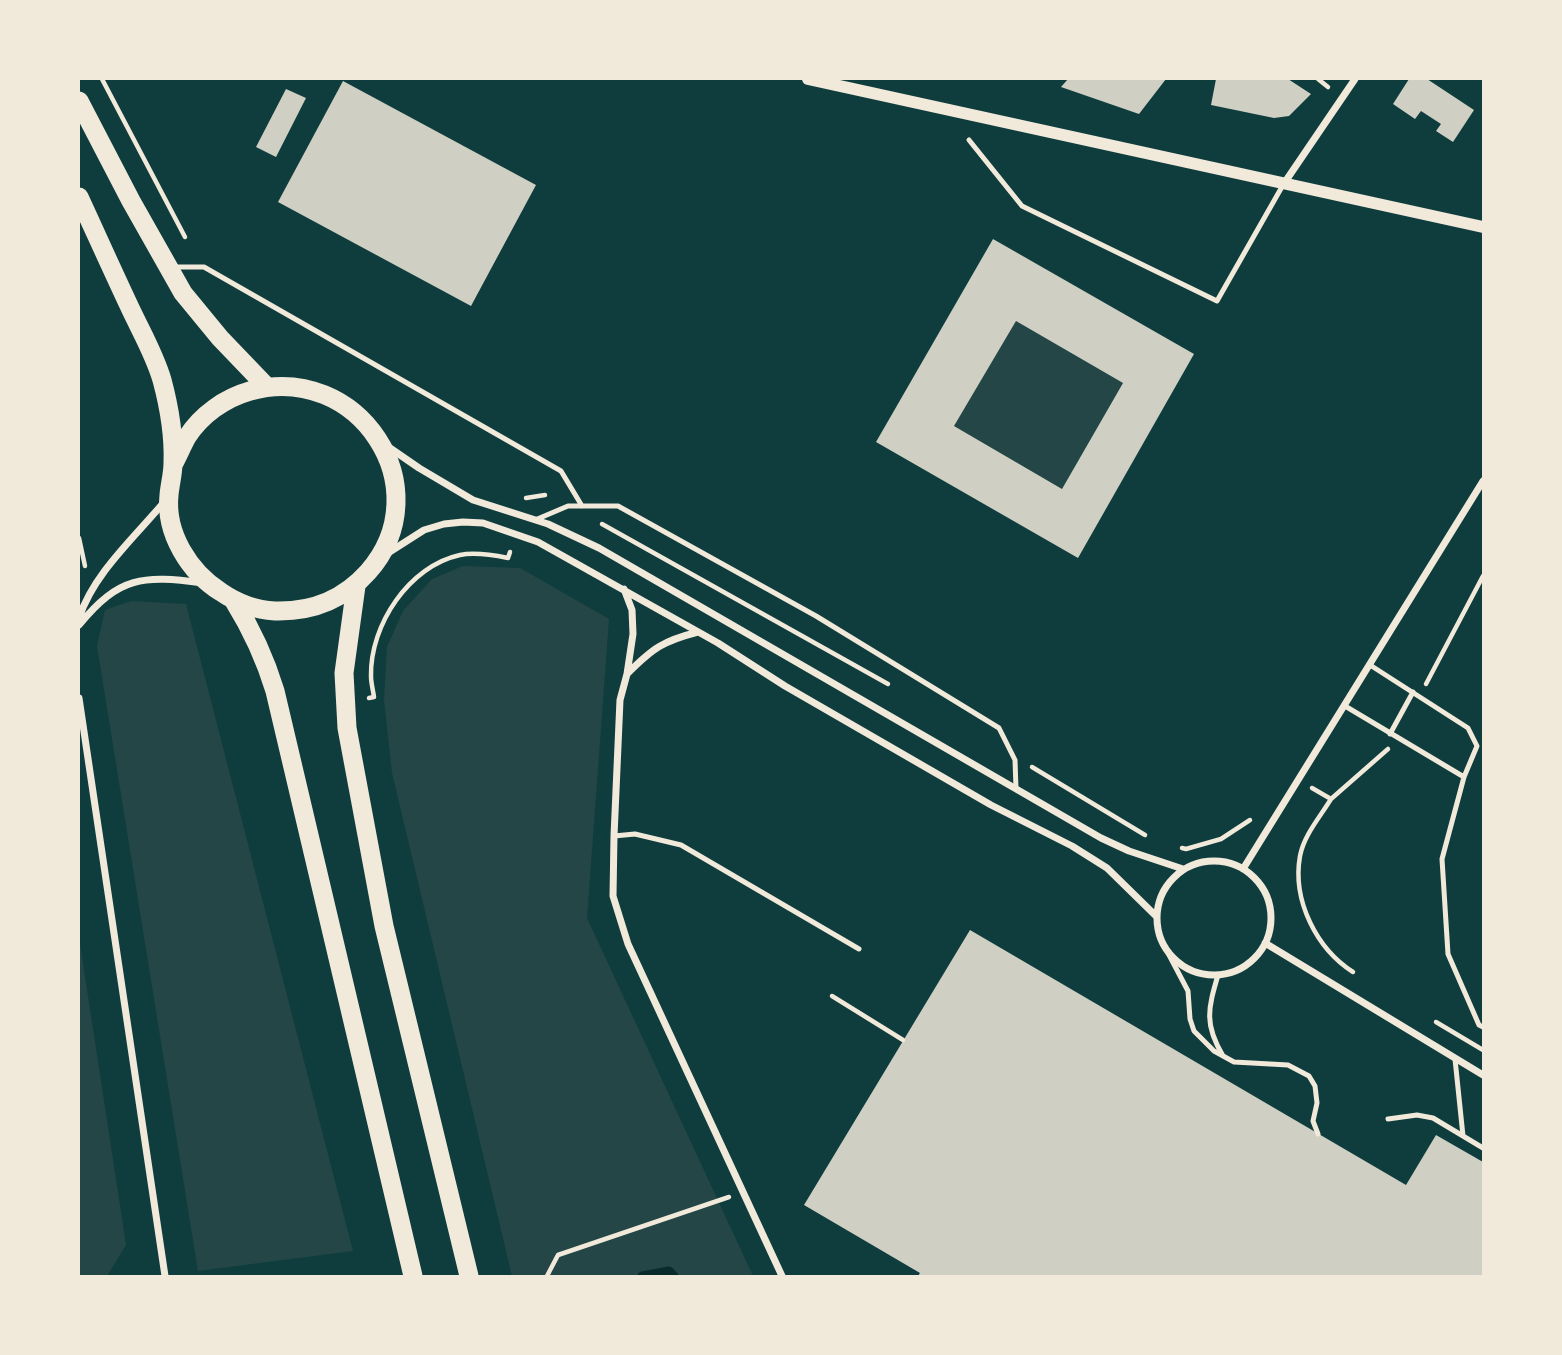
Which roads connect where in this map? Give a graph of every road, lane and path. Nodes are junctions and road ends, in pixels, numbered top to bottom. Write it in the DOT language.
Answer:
graph roads {
  1 [pos="102,79"];
  2 [pos="808,79"];
  3 [pos="1355,79"];
  4 [pos="79,101"];
  5 [pos="969,140"];
  6 [pos="1285,182"];
  7 [pos="79,197"];
  8 [pos="1483,227"];
  9 [pos="185,237"];
  10 [pos="166,268"];
  11 [pos="267,387"];
  12 [pos="378,439"];
  13 [pos="173,466"];
  14 [pos="1483,481"];
  15 [pos="169,497"];
  16 [pos="582,506"];
  17 [pos="535,520"];
  18 [pos="616,531"];
  19 [pos="508,558"];
  20 [pos="377,562"];
  21 [pos="1483,576"];
  22 [pos="207,583"];
  23 [pos="356,586"];
  24 [pos="624,589"];
  25 [pos="234,601"];
  26 [pos="79,618"];
  27 [pos="79,625"];
  28 [pos="698,632"];
  29 [pos="1370,665"];
  30 [pos="627,674"];
  31 [pos="894,687"];
  32 [pos="1424,687"];
  33 [pos="1413,692"];
  34 [pos="374,697"];
  35 [pos="79,698"];
  36 [pos="1345,706"];
  37 [pos="1390,734"];
  38 [pos="1392,746"];
  39 [pos="1013,754"];
  40 [pos="1464,778"];
  41 [pos="1298,780"];
  42 [pos="1016,789"];
  43 [pos="1331,799"];
  44 [pos="1255,816"];
  45 [pos="1146,835"];
  46 [pos="614,836"];
  47 [pos="1177,846"];
  48 [pos="1183,869"];
  49 [pos="1244,869"];
  50 [pos="1156,916"];
  51 [pos="1265,943"];
  52 [pos="859,950"];
  53 [pos="1168,953"];
  54 [pos="1218,975"];
  55 [pos="1359,976"];
  56 [pos="832,996"];
  57 [pos="1425,1016"];
  58 [pos="1483,1027"];
  59 [pos="903,1040"];
  60 [pos="1483,1050"];
  61 [pos="1223,1056"];
  62 [pos="1455,1059"];
  63 [pos="1483,1075"];
  64 [pos="1388,1119"];
  65 [pos="1318,1133"];
  66 [pos="1463,1136"];
  67 [pos="1483,1148"];
  68 [pos="743,1192"];
  69 [pos="165,1276"];
  70 [pos="413,1276"];
  71 [pos="469,1276"];
  72 [pos="547,1276"];
  73 [pos="782,1276"];
  1 -- 9 [label="path"];
  2 -- 6 [label="street"];
  3 -- 6 [label="street"];
  4 -- 10 [label="highway"];
  5 -- 6 [label="lane"];
  6 -- 8 [label="street"];
  7 -- 13 [label="highway"];
  10 -- 11 [label="highway"];
  10 -- 16 [label="lane"];
  11 -- 12 [label="highway"];
  11 -- 13 [label="highway"];
  12 -- 17 [label="street"];
  12 -- 20 [label="highway"];
  13 -- 15 [label="highway"];
  14 -- 29 [label="street"];
  15 -- 22 [label="highway"];
  15 -- 26 [label="street"];
  16 -- 17 [label="lane"];
  16 -- 39 [label="lane"];
  17 -- 42 [label="street"];
  18 -- 31 [label="path"];
  19 -- 34 [label="path"];
  20 -- 23 [label="highway"];
  20 -- 24 [label="street"];
  21 -- 32 [label="path"];
  22 -- 25 [label="highway"];
  22 -- 27 [label="street"];
  23 -- 25 [label="highway"];
  23 -- 71 [label="highway"];
  24 -- 28 [label="street"];
  24 -- 30 [label="street"];
  25 -- 70 [label="highway"];
  28 -- 30 [label="street"];
  28 -- 50 [label="street"];
  29 -- 33 [label="lane"];
  29 -- 36 [label="street"];
  30 -- 46 [label="street"];
  33 -- 37 [label="lane"];
  33 -- 40 [label="lane"];
  35 -- 69 [label="street"];
  36 -- 37 [label="lane"];
  36 -- 41 [label="street"];
  37 -- 40 [label="lane"];
  38 -- 43 [label="path"];
  39 -- 42 [label="lane"];
  39 -- 45 [label="path"];
  40 -- 58 [label="lane"];
  41 -- 43 [label="path"];
  41 -- 49 [label="street"];
  42 -- 48 [label="street"];
  43 -- 55 [label="path"];
  44 -- 47 [label="path"];
  46 -- 52 [label="lane"];
  46 -- 68 [label="street"];
  48 -- 49 [label="street"];
  48 -- 50 [label="street"];
  49 -- 51 [label="street"];
  50 -- 53 [label="street"];
  51 -- 54 [label="street"];
  51 -- 62 [label="street"];
  53 -- 54 [label="street"];
  53 -- 61 [label="lane"];
  54 -- 61 [label="lane"];
  56 -- 59 [label="path"];
  57 -- 60 [label="path"];
  61 -- 65 [label="lane"];
  62 -- 63 [label="street"];
  62 -- 66 [label="lane"];
  64 -- 66 [label="lane"];
  66 -- 67 [label="lane"];
  68 -- 72 [label="path"];
  68 -- 73 [label="street"];
}
